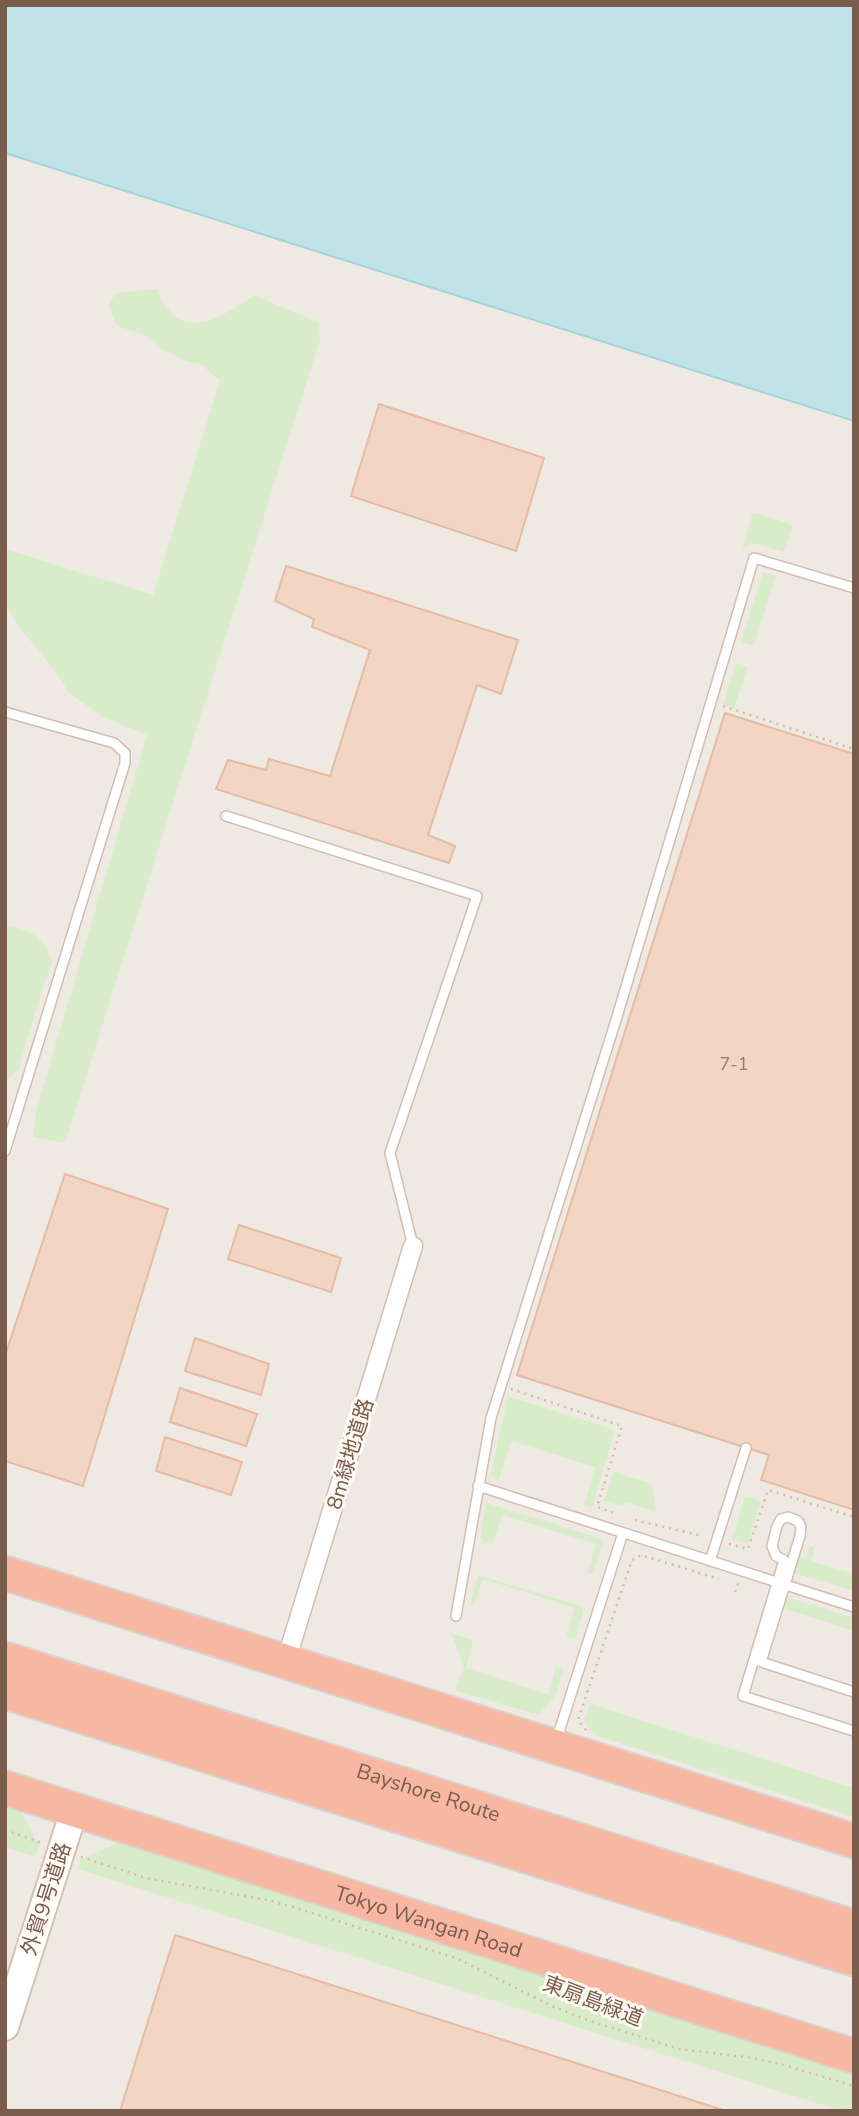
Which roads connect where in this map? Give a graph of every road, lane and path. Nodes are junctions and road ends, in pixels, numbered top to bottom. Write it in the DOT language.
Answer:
graph roads {
  1 [pos="854,588"];
  2 [pos="719,705"];
  3 [pos="5,712"];
  4 [pos="854,748"];
  5 [pos="226,816"];
  6 [pos="5,1152"];
  7 [pos="413,1246"];
  8 [pos="509,1388"];
  9 [pos="746,1448"];
  10 [pos="478,1486"];
  11 [pos="617,1514"];
  12 [pos="635,1520"];
  13 [pos="623,1533"];
  14 [pos="707,1537"];
  15 [pos="710,1561"];
  16 [pos="5,1573"];
  17 [pos="781,1584"];
  18 [pos="735,1592"];
  19 [pos="854,1607"];
  20 [pos="456,1616"];
  21 [pos="5,1659"];
  22 [pos="286,1661"];
  23 [pos="5,1692"];
  24 [pos="854,1692"];
  25 [pos="854,1731"];
  26 [pos="591,1738"];
  27 [pos="554,1746"];
  28 [pos="5,1788"];
  29 [pos="74,1811"];
  30 [pos="5,1830"];
  31 [pos="854,1841"];
  32 [pos="62,1850"];
  33 [pos="854,1927"];
  34 [pos="854,1959"];
  35 [pos="5,2027"];
  36 [pos="854,2056"];
  37 [pos="854,2086"];
  1 -- 10 [label="lane"];
  2 -- 4 [label="path"];
  3 -- 6 [label="lane"];
  5 -- 7 [label="lane"];
  7 -- 22 [label="street, 8m緑地道路"];
  8 -- 11 [label="path"];
  9 -- 15 [label="lane"];
  10 -- 13 [label="lane"];
  10 -- 20 [label="lane"];
  12 -- 14 [label="path"];
  13 -- 15 [label="lane"];
  13 -- 27 [label="lane"];
  15 -- 17 [label="lane"];
  16 -- 22 [label="highway"];
  17 -- 17 [label="lane"];
  17 -- 19 [label="lane"];
  17 -- 24 [label="lane"];
  17 -- 25 [label="lane"];
  18 -- 26 [label="path"];
  21 -- 33 [label="highway, Bayshore Route"];
  22 -- 27 [label="highway"];
  23 -- 34 [label="highway, Bayshore Route"];
  27 -- 31 [label="highway"];
  28 -- 29 [label="highway, Tokyo Wangan Road"];
  29 -- 32 [label="street, 外貿9号道路"];
  29 -- 36 [label="highway, Tokyo Wangan Road"];
  30 -- 32 [label="path, 東扇島緑道"];
  32 -- 35 [label="street, 外貿9号道路"];
  32 -- 37 [label="path, 東扇島緑道"];
}
